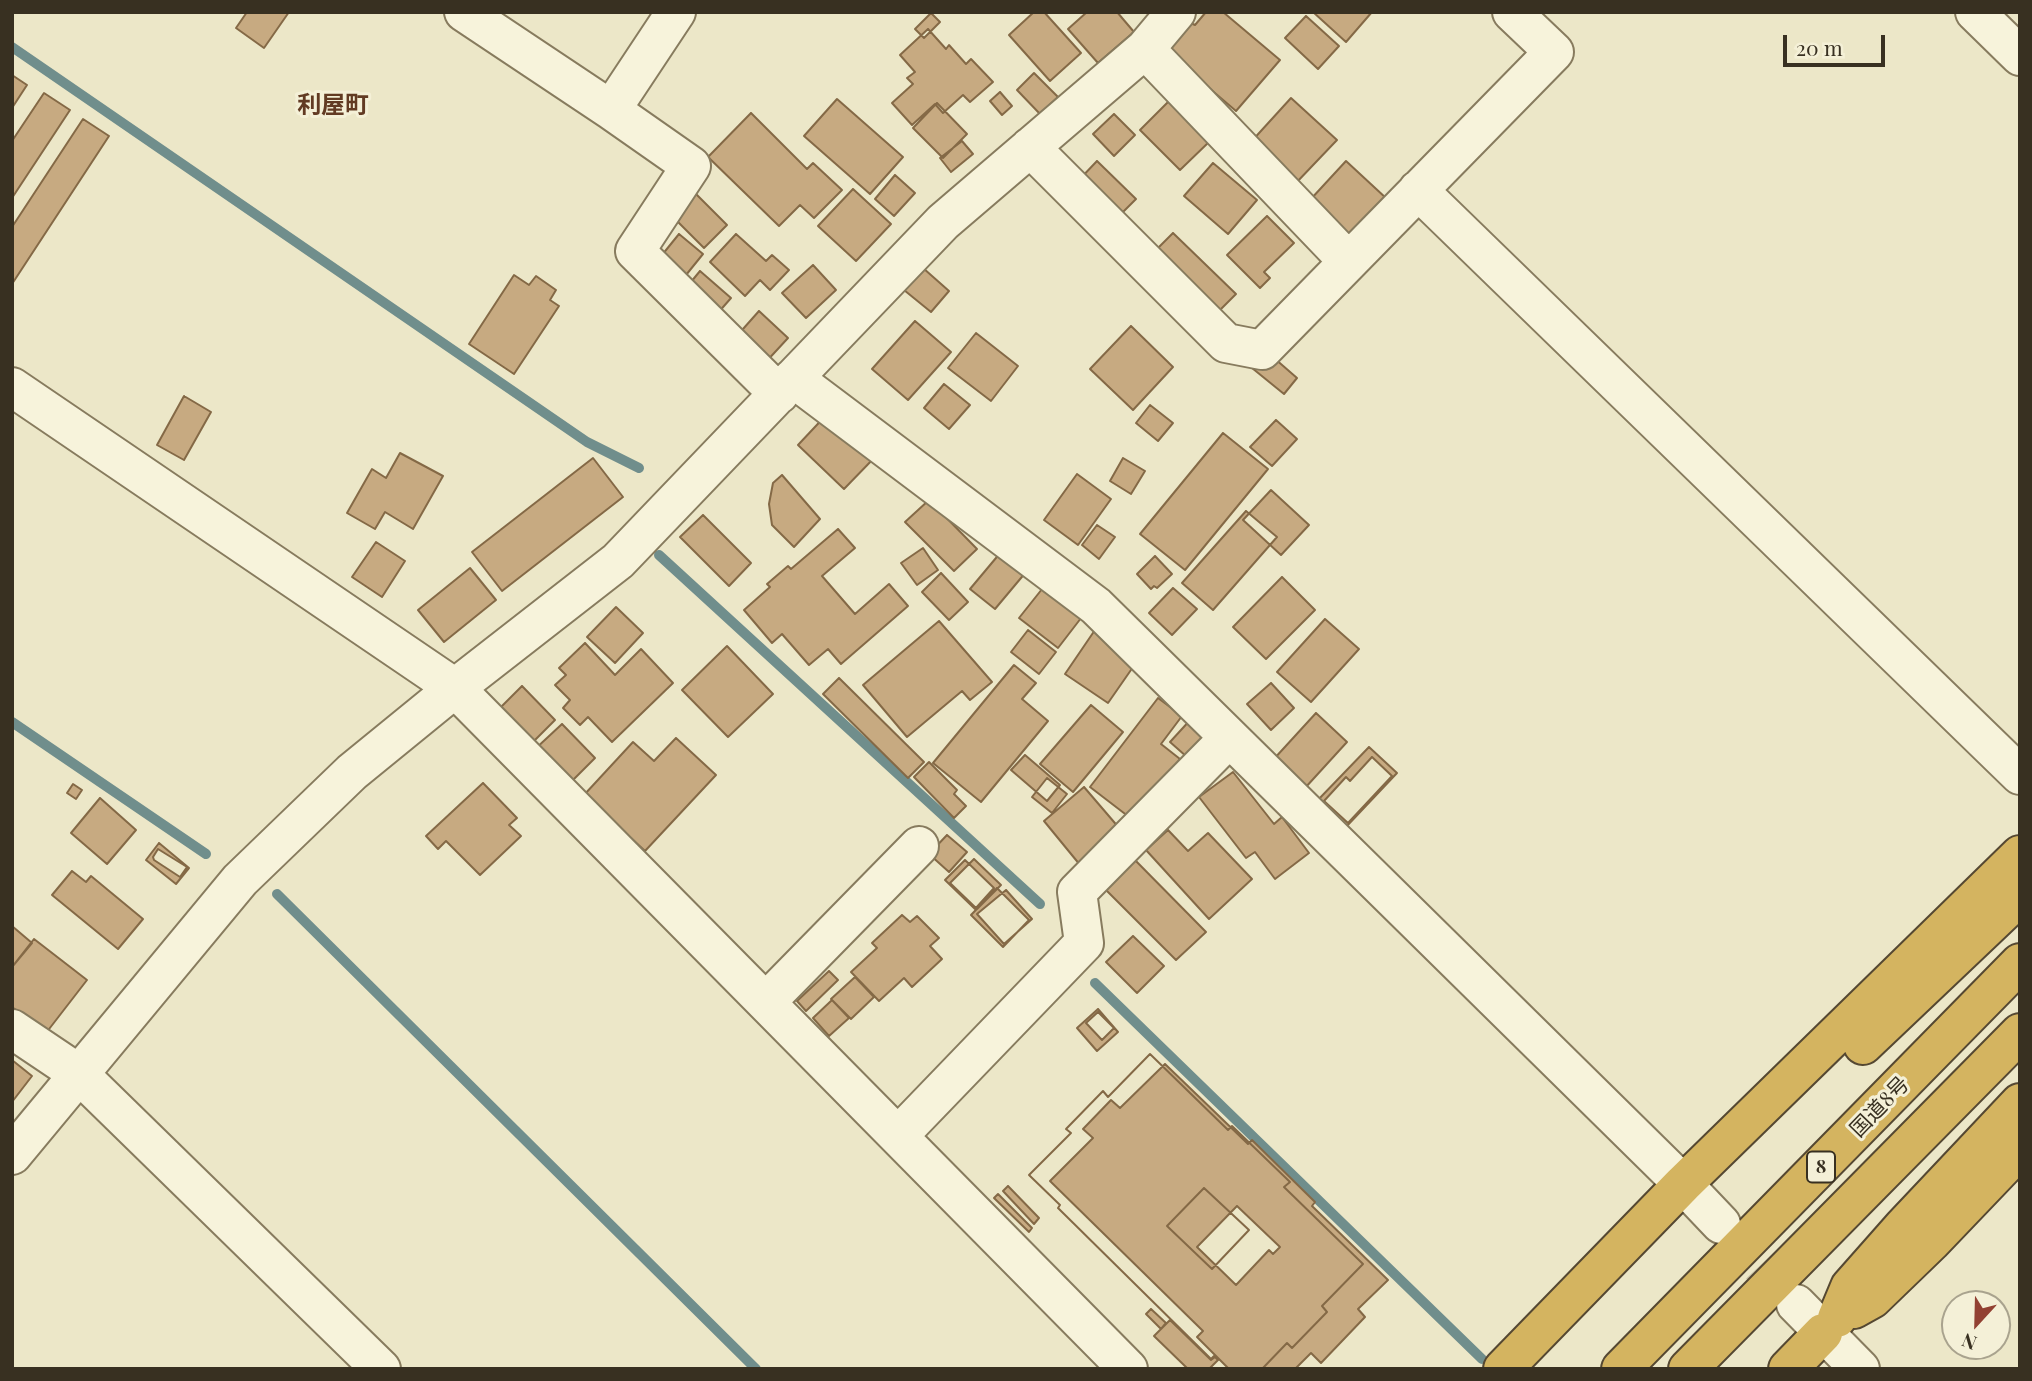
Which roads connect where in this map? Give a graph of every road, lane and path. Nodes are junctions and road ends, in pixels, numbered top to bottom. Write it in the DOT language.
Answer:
graph roads {
  1 [pos="464,12"];
  2 [pos="676,12"];
  3 [pos="1176,12"];
  4 [pos="1512,12"];
  5 [pos="1975,12"];
  6 [pos="1145,49"];
  7 [pos="2020,56"];
  8 [pos="611,110"];
  9 [pos="1030,147"];
  10 [pos="1418,190"];
  11 [pos="1348,261"];
  12 [pos="786,386"];
  13 [pos="12,387"];
  14 [pos="455,688"];
  15 [pos="1229,737"];
  16 [pos="2020,775"];
  17 [pos="919,846"];
  18 [pos="2020,855"];
  19 [pos="2020,896"];
  20 [pos="2020,963"];
  21 [pos="766,1002"];
  22 [pos="12,1029"];
  23 [pos="2020,1033"];
  24 [pos="79,1074"];
  25 [pos="2020,1103"];
  26 [pos="898,1136"];
  27 [pos="2020,1149"];
  28 [pos="12,1155"];
  29 [pos="1701,1202"];
  30 [pos="1796,1304"];
  31 [pos="1830,1326"];
  32 [pos="381,1369"];
  33 [pos="1128,1369"];
  34 [pos="1503,1369"];
  35 [pos="1620,1369"];
  36 [pos="1688,1369"];
  37 [pos="1788,1369"];
  38 [pos="1860,1369"];
  1 -- 8 [label="street"];
  2 -- 8 [label="street"];
  3 -- 6 [label="street"];
  4 -- 10 [label="street"];
  5 -- 7 [label="street"];
  6 -- 9 [label="street"];
  6 -- 11 [label="street"];
  8 -- 12 [label="street"];
  9 -- 11 [label="street"];
  9 -- 12 [label="street"];
  10 -- 11 [label="street"];
  10 -- 16 [label="street"];
  12 -- 14 [label="street"];
  12 -- 15 [label="street"];
  13 -- 14 [label="street"];
  14 -- 21 [label="street"];
  14 -- 24 [label="street"];
  15 -- 26 [label="street"];
  15 -- 29 [label="street"];
  17 -- 21 [label="street"];
  18 -- 29 [label="highway"];
  19 -- 29 [label="highway"];
  20 -- 35 [label="highway, 国道8号 / 8"];
  21 -- 26 [label="street"];
  22 -- 24 [label="street"];
  23 -- 36 [label="highway, 8"];
  24 -- 28 [label="street"];
  24 -- 32 [label="street"];
  25 -- 31 [label="highway"];
  26 -- 33 [label="street"];
  27 -- 31 [label="highway"];
  29 -- 34 [label="highway"];
  30 -- 31 [label="street"];
  31 -- 37 [label="highway"];
  31 -- 38 [label="street"];
}
